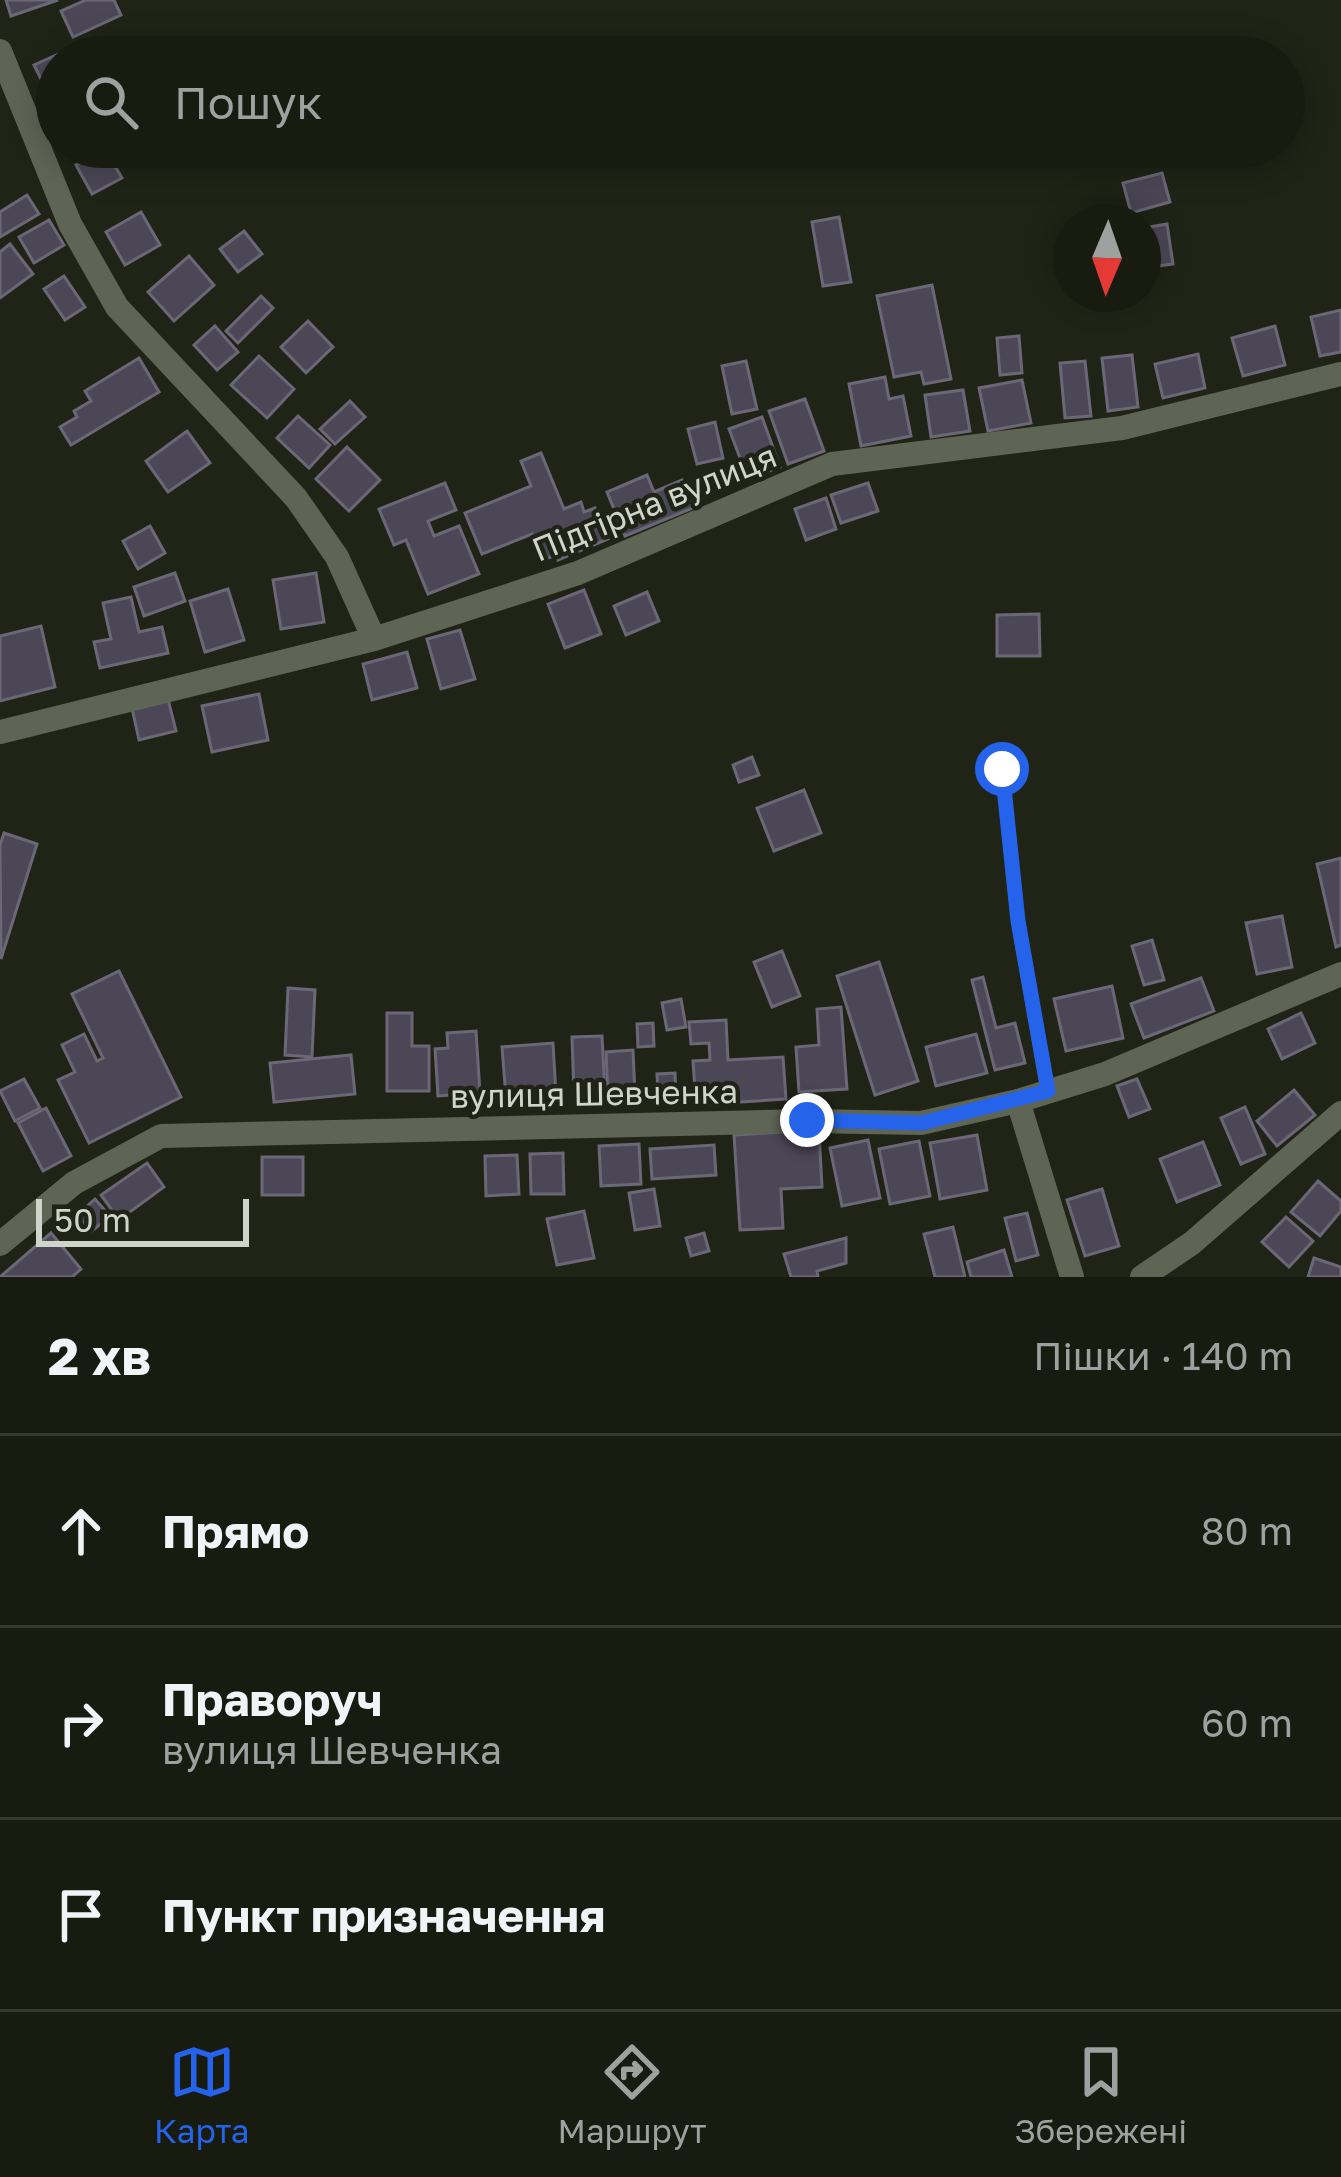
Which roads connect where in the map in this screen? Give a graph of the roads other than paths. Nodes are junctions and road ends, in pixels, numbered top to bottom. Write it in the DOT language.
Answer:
graph roads {
  1 [pos="0,51"];
  2 [pos="36,140"];
  3 [pos="47,168"];
  4 [pos="1341,374"];
  5 [pos="374,639"];
  6 [pos="0,732"];
  7 [pos="1002,769"];
  8 [pos="1341,974"];
  9 [pos="1048,1091"];
  10 [pos="1018,1101"];
  11 [pos="1341,1113"];
  12 [pos="0,1244"];
  13 [pos="1072,1277"];
  14 [pos="1142,1277"];
  1 -- 2 [label="street"];
  3 -- 5 [label="street"];
  4 -- 5 [label="street, Підгірна вулиця"];
  5 -- 6 [label="street, Підгірна вулиця"];
  7 -- 9 [label="lane"];
  8 -- 9 [label="street, вулиця Шевченка"];
  9 -- 10 [label="street, вулиця Шевченка"];
  10 -- 12 [label="street, вулиця Шевченка"];
  10 -- 13 [label="street"];
  11 -- 14 [label="street"];
}
